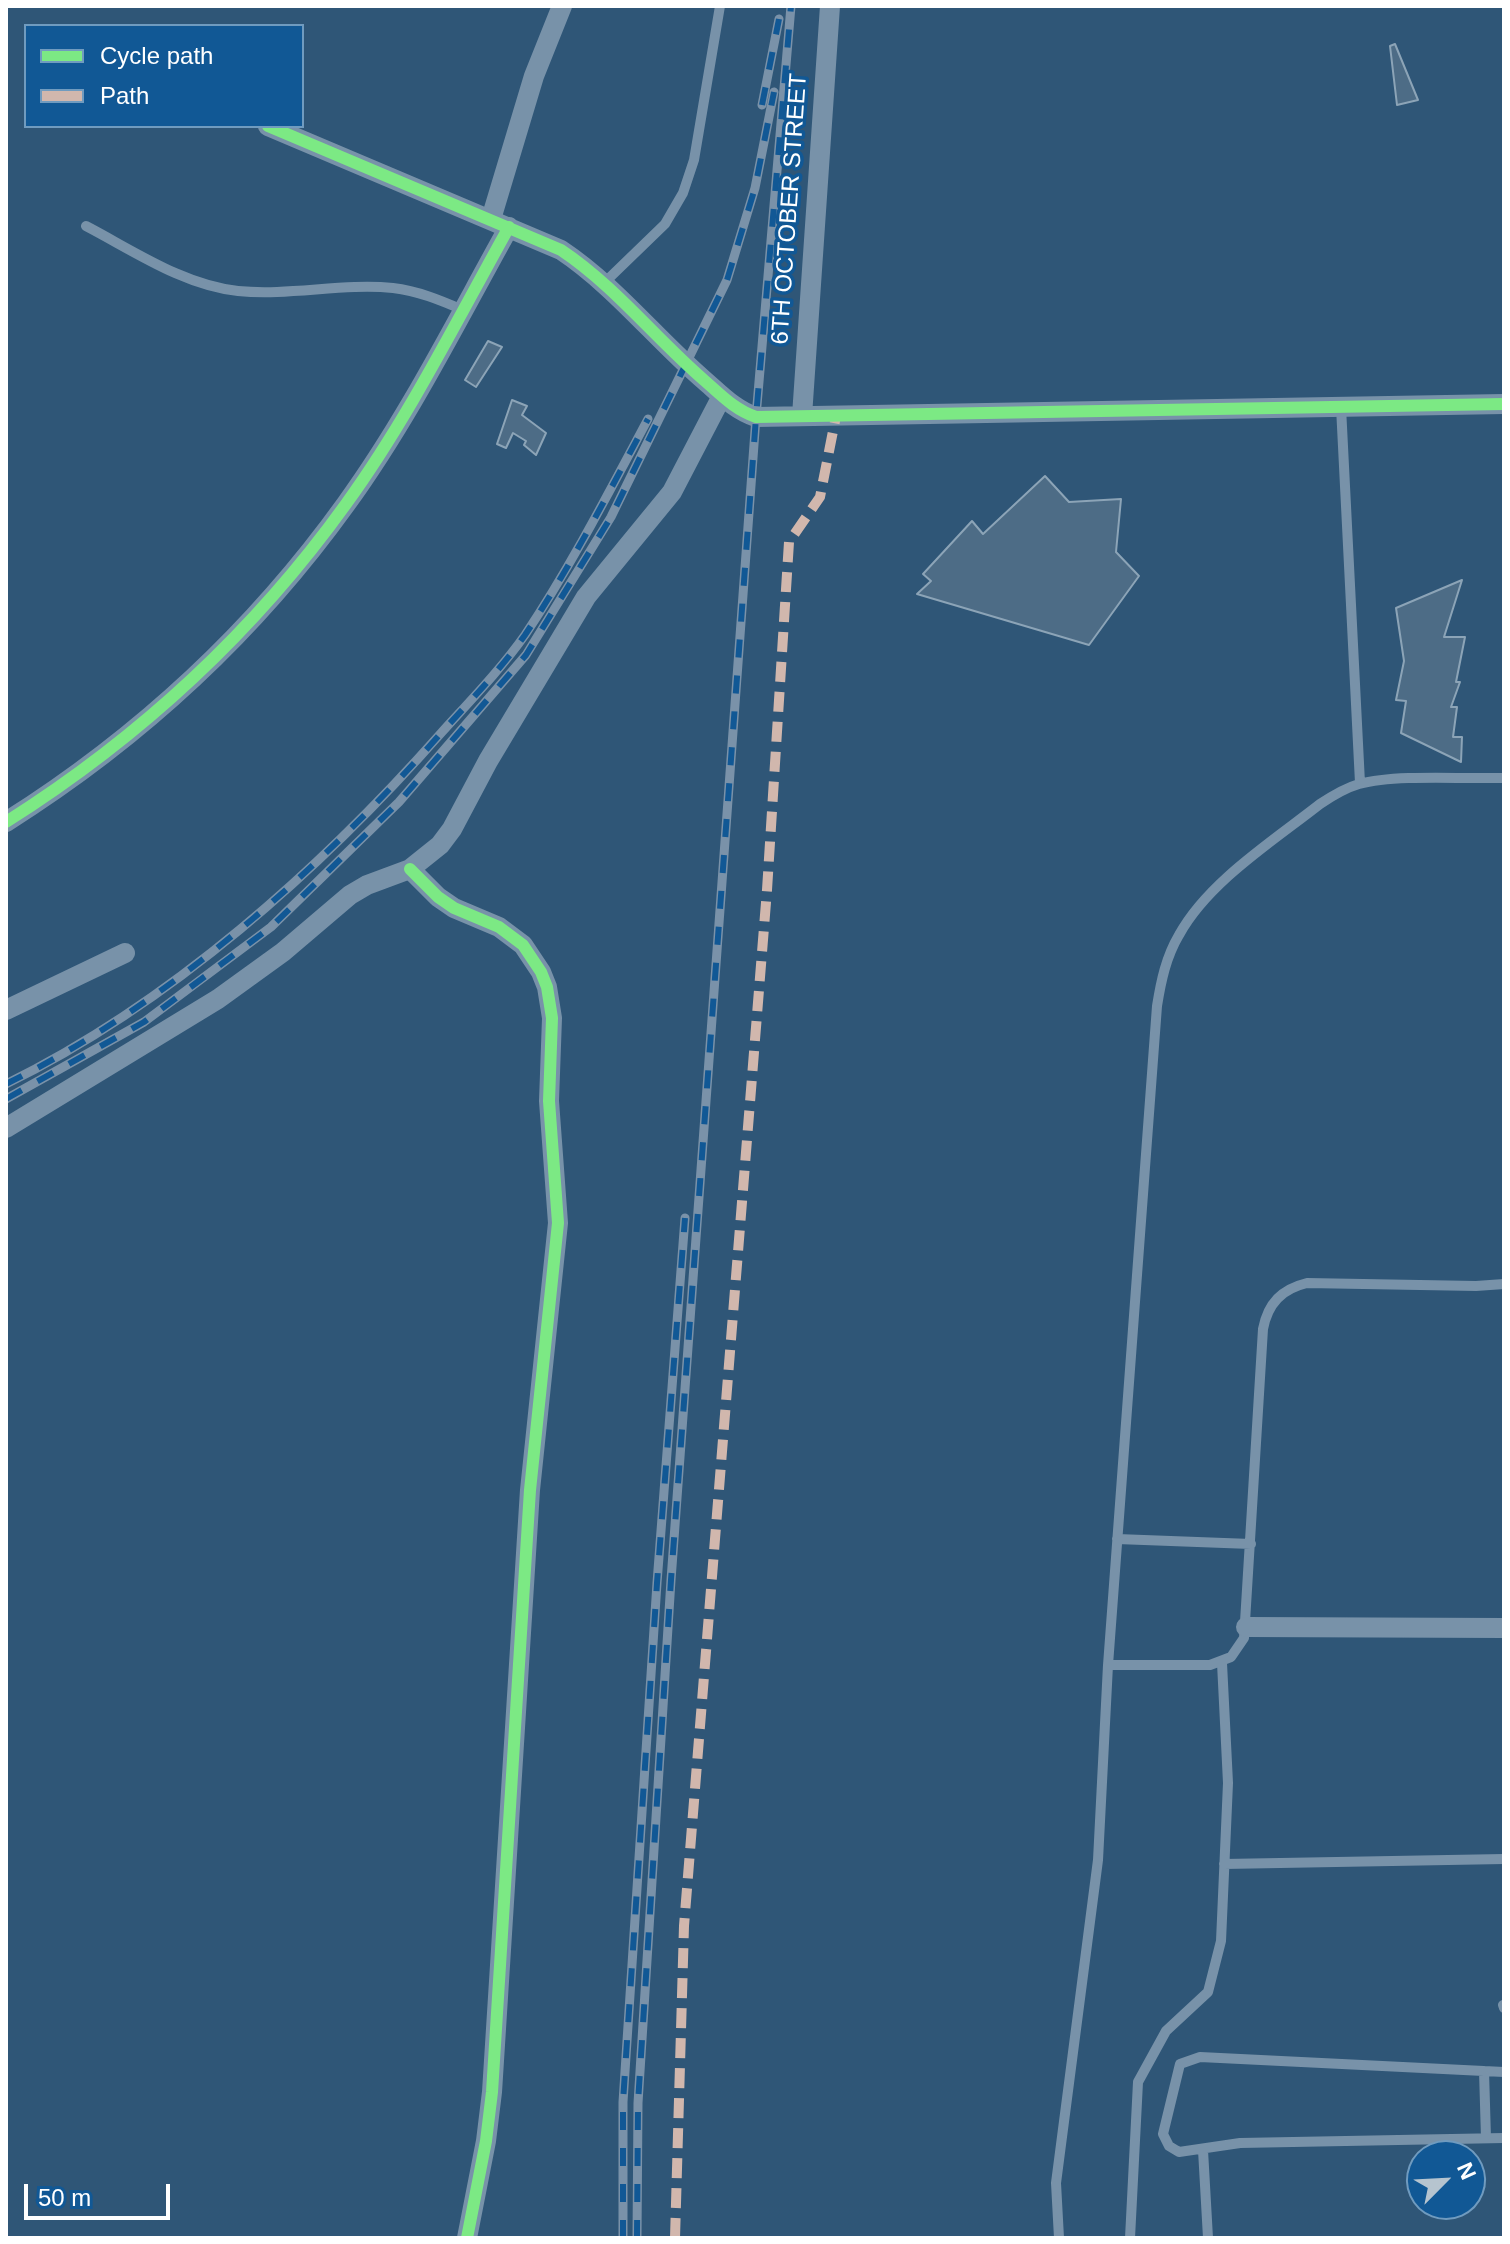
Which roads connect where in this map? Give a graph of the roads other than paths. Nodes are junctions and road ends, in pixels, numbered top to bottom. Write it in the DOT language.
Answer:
graph roads {
  1 [pos="562,6"];
  2 [pos="720,6"];
  3 [pos="830,6"];
  4 [pos="273,128"];
  5 [pos="500,223"];
  6 [pos="86,226"];
  7 [pos="603,284"];
  8 [pos="463,310"];
  9 [pos="722,396"];
  10 [pos="1504,404"];
  11 [pos="1341,407"];
  12 [pos="802,416"];
  13 [pos="1504,778"];
  14 [pos="1360,783"];
  15 [pos="6,822"];
  16 [pos="410,869"];
  17 [pos="125,953"];
  18 [pos="6,1010"];
  19 [pos="6,1128"];
  20 [pos="1504,1284"];
  21 [pos="1117,1539"];
  22 [pos="1251,1544"];
  23 [pos="1246,1627"];
  24 [pos="1504,1628"];
  25 [pos="1222,1663"];
  26 [pos="1108,1665"];
  27 [pos="1504,1859"];
  28 [pos="1224,1864"];
  29 [pos="1484,2071"];
  30 [pos="1504,2072"];
  31 [pos="1486,2138"];
  32 [pos="1504,2138"];
  33 [pos="1203,2150"];
  34 [pos="467,2238"];
  35 [pos="1059,2238"];
  36 [pos="1130,2238"];
  37 [pos="1208,2238"];
  1 -- 5 [label="street"];
  2 -- 7 [label="lane"];
  3 -- 12 [label="street, 6TH OCTOBER STREET"];
  4 -- 5 [label="street"];
  5 -- 7 [label="street"];
  5 -- 8 [label="street"];
  6 -- 8 [label="lane"];
  7 -- 9 [label="street"];
  8 -- 15 [label="street"];
  9 -- 12 [label="street"];
  9 -- 16 [label="street"];
  10 -- 11 [label="street"];
  11 -- 12 [label="street"];
  11 -- 14 [label="lane"];
  13 -- 14 [label="lane"];
  14 -- 21 [label="lane"];
  16 -- 19 [label="street"];
  16 -- 34 [label="street"];
  17 -- 18 [label="street"];
  20 -- 22 [label="lane"];
  21 -- 22 [label="lane"];
  21 -- 26 [label="lane"];
  22 -- 23 [label="lane"];
  23 -- 24 [label="street"];
  23 -- 25 [label="lane"];
  25 -- 26 [label="lane"];
  25 -- 28 [label="lane"];
  26 -- 35 [label="lane"];
  27 -- 28 [label="lane"];
  28 -- 36 [label="lane"];
  29 -- 30 [label="lane"];
  29 -- 31 [label="lane"];
  29 -- 33 [label="lane"];
  31 -- 32 [label="lane"];
  31 -- 33 [label="lane"];
  33 -- 37 [label="lane"];
}
